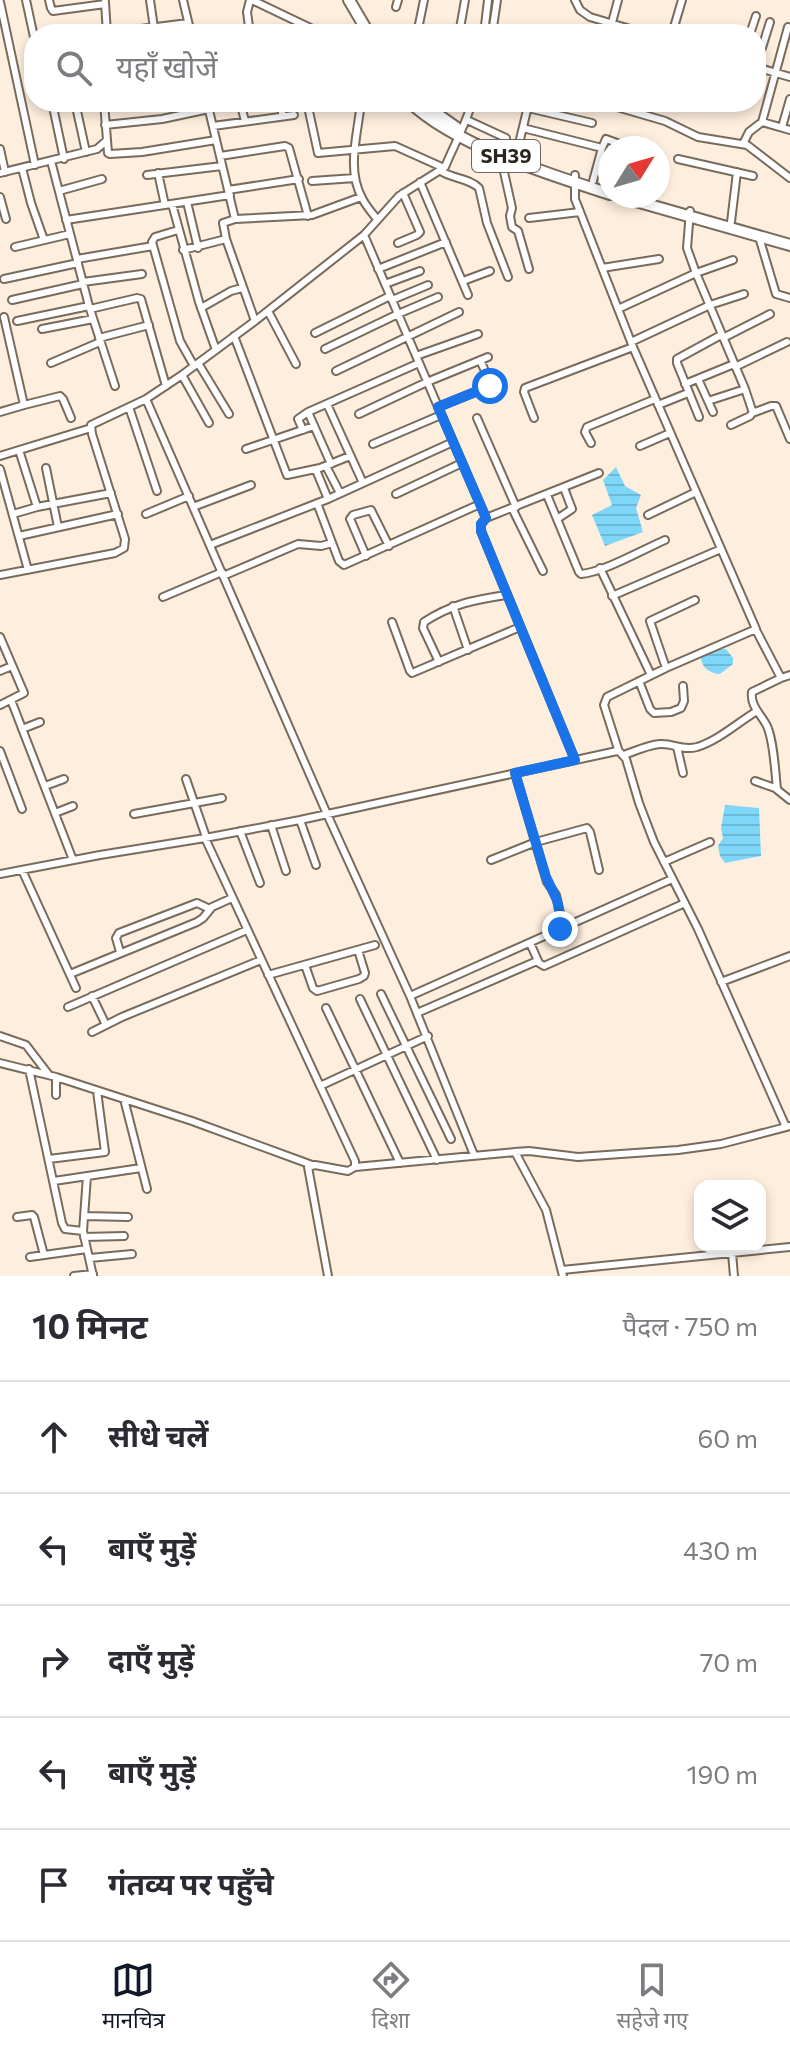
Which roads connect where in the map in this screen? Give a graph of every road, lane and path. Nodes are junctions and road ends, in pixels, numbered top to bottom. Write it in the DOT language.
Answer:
graph roads {
  1 [pos="26,0"];
  2 [pos="49,0"];
  3 [pos="150,0"];
  4 [pos="183,0"];
  5 [pos="251,0"];
  6 [pos="343,0"];
  7 [pos="349,0"];
  8 [pos="424,0"];
  9 [pos="465,0"];
  10 [pos="476,0"];
  11 [pos="497,0"];
  12 [pos="575,0"];
  13 [pos="618,0"];
  14 [pos="682,0"];
  15 [pos="488,1"];
  16 [pos="0,2"];
  17 [pos="105,2"];
  18 [pos="261,2"];
  19 [pos="756,16"];
  20 [pos="770,22"];
  21 [pos="188,23"];
  22 [pos="31,24"];
  23 [pos="105,24"];
  24 [pos="153,24"];
  25 [pos="181,24"];
  26 [pos="249,24"];
  27 [pos="304,24"];
  28 [pos="356,24"];
  29 [pos="363,24"];
  30 [pos="419,24"];
  31 [pos="461,24"];
  32 [pos="485,24"];
  33 [pos="493,24"];
  34 [pos="612,24"];
  35 [pos="675,24"];
  36 [pos="753,24"];
  37 [pos="788,27"];
  38 [pos="766,35"];
  39 [pos="9,43"];
  40 [pos="0,45"];
  41 [pos="766,70"];
  42 [pos="775,73"];
  43 [pos="790,77"];
  44 [pos="790,99"];
  45 [pos="766,107"];
  46 [pos="54,112"];
  47 [pos="77,112"];
  48 [pos="104,112"];
  49 [pos="187,112"];
  50 [pos="210,112"];
  51 [pos="243,112"];
  52 [pos="282,112"];
  53 [pos="309,112"];
  54 [pos="360,112"];
  55 [pos="422,112"];
  56 [pos="433,112"];
  57 [pos="469,112"];
  58 [pos="527,112"];
  59 [pos="554,112"];
  60 [pos="634,112"];
  61 [pos="765,112"];
  62 [pos="294,115"];
  63 [pos="283,116"];
  64 [pos="467,120"];
  65 [pos="245,121"];
  66 [pos="762,122"];
  67 [pos="592,123"];
  68 [pos="105,125"];
  69 [pos="213,126"];
  70 [pos="782,127"];
  71 [pos="523,128"];
  72 [pos="790,130"];
  73 [pos="459,133"];
  74 [pos="506,138"];
  75 [pos="106,140"];
  76 [pos="216,140"];
  77 [pos="743,144"];
  78 [pos="598,147"];
  79 [pos="0,149"];
  80 [pos="355,151"];
  81 [pos="86,152"];
  82 [pos="220,156"];
  83 [pos="512,157"];
  84 [pos="64,159"];
  85 [pos="678,159"];
  86 [pos="51,161"];
  87 [pos="598,163"];
  88 [pos="35,165"];
  89 [pos="222,166"];
  90 [pos="22,168"];
  91 [pos="442,169"];
  92 [pos="2,172"];
  93 [pos="737,172"];
  94 [pos="158,173"];
  95 [pos="147,175"];
  96 [pos="753,176"];
  97 [pos="355,178"];
  98 [pos="574,178"];
  99 [pos="790,178"];
  100 [pos="102,179"];
  101 [pos="299,179"];
  102 [pos="312,181"];
  103 [pos="593,181"];
  104 [pos="420,182"];
  105 [pos="598,183"];
  106 [pos="598,189"];
  107 [pos="59,191"];
  108 [pos="229,193"];
  109 [pos="403,193"];
  110 [pos="0,197"];
  111 [pos="361,197"];
  112 [pos="187,202"];
  113 [pos="169,204"];
  114 [pos="669,208"];
  115 [pos="580,212"];
  116 [pos="690,214"];
  117 [pos="308,216"];
  118 [pos="529,218"];
  119 [pos="6,219"];
  120 [pos="235,219"];
  121 [pos="377,219"];
  122 [pos="66,220"];
  123 [pos="731,222"];
  124 [pos="178,230"];
  125 [pos="70,234"];
  126 [pos="364,235"];
  127 [pos="759,237"];
  128 [pos="226,239"];
  129 [pos="790,239"];
  130 [pos="44,240"];
  131 [pos="446,242"];
  132 [pos="398,243"];
  133 [pos="790,245"];
  134 [pos="153,246"];
  135 [pos="15,247"];
  136 [pos="198,248"];
  137 [pos="183,250"];
  138 [pos="659,259"];
  139 [pos="733,260"];
  140 [pos="77,261"];
  141 [pos="602,268"];
  142 [pos="378,269"];
  143 [pos="529,269"];
  144 [pos="420,271"];
  145 [pos="490,271"];
  146 [pos="696,273"];
  147 [pos="142,274"];
  148 [pos="508,277"];
  149 [pos="4,279"];
  150 [pos="463,281"];
  151 [pos="83,283"];
  152 [pos="385,284"];
  153 [pos="428,285"];
  154 [pos="242,288"];
  155 [pos="744,294"];
  156 [pos="468,295"];
  157 [pos="438,297"];
  158 [pos="391,298"];
  159 [pos="790,298"];
  160 [pos="12,300"];
  161 [pos="710,305"];
  162 [pos="89,308"];
  163 [pos="201,308"];
  164 [pos="618,309"];
  165 [pos="268,311"];
  166 [pos="459,312"];
  167 [pos="398,314"];
  168 [pos="770,314"];
  169 [pos="4,317"];
  170 [pos="93,319"];
  171 [pos="17,321"];
  172 [pos="255,321"];
  173 [pos="149,325"];
  174 [pos="42,329"];
  175 [pos="315,333"];
  176 [pos="478,334"];
  177 [pos="234,336"];
  178 [pos="407,336"];
  179 [pos="722,336"];
  180 [pos="99,340"];
  181 [pos="787,342"];
  182 [pos="632,345"];
  183 [pos="325,349"];
  184 [pos="216,350"];
  185 [pos="416,356"];
  186 [pos="488,357"];
  187 [pos="480,360"];
  188 [pos="51,363"];
  189 [pos="419,363"];
  190 [pos="296,364"];
  191 [pos="196,365"];
  192 [pos="735,365"];
  193 [pos="336,371"];
  194 [pos="182,375"];
  195 [pos="698,379"];
  196 [pos="427,382"];
  197 [pos="685,384"];
  198 [pos="115,386"];
  199 [pos="166,386"];
  200 [pos="745,389"];
  201 [pos="688,393"];
  202 [pos="146,399"];
  203 [pos="708,401"];
  204 [pos="657,402"];
  205 [pos="327,404"];
  206 [pos="24,405"];
  207 [pos="129,407"];
  208 [pos="438,407"];
  209 [pos="0,412"];
  210 [pos="308,412"];
  211 [pos="713,412"];
  212 [pos="753,412"];
  213 [pos="229,414"];
  214 [pos="359,414"];
  215 [pos="441,415"];
  216 [pos="699,417"];
  217 [pos="71,418"];
  218 [pos="477,418"];
  219 [pos="534,418"];
  220 [pos="209,423"];
  221 [pos="731,425"];
  222 [pos="314,426"];
  223 [pos="91,428"];
  224 [pos="303,430"];
  225 [pos="670,433"];
  226 [pos="790,439"];
  227 [pos="274,441"];
  228 [pos="453,442"];
  229 [pos="591,443"];
  230 [pos="373,444"];
  231 [pos="640,446"];
  232 [pos="246,449"];
  233 [pos="19,450"];
  234 [pos="0,456"];
  235 [pos="350,456"];
  236 [pos="462,463"];
  237 [pos="328,465"];
  238 [pos="46,468"];
  239 [pos="0,469"];
  240 [pos="316,470"];
  241 [pos="599,473"];
  242 [pos="363,483"];
  243 [pos="251,485"];
  244 [pos="564,488"];
  245 [pos="157,491"];
  246 [pos="696,492"];
  247 [pos="111,493"];
  248 [pos="340,493"];
  249 [pos="396,494"];
  250 [pos="547,495"];
  251 [pos="189,496"];
  252 [pos="328,499"];
  253 [pos="54,503"];
  254 [pos="317,503"];
  255 [pos="480,504"];
  256 [pos="37,507"];
  257 [pos="193,507"];
  258 [pos="514,508"];
  259 [pos="13,514"];
  260 [pos="118,514"];
  261 [pos="146,514"];
  262 [pos="648,515"];
  263 [pos="486,518"];
  264 [pos="557,519"];
  265 [pos="58,527"];
  266 [pos="19,536"];
  267 [pos="665,540"];
  268 [pos="332,543"];
  269 [pos="210,545"];
  270 [pos="389,546"];
  271 [pos="721,549"];
  272 [pos="366,556"];
  273 [pos="600,568"];
  274 [pos="28,570"];
  275 [pos="543,571"];
  276 [pos="223,574"];
  277 [pos="0,575"];
  278 [pos="506,595"];
  279 [pos="612,596"];
  280 [pos="163,597"];
  281 [pos="695,600"];
  282 [pos="453,606"];
  283 [pos="392,622"];
  284 [pos="520,627"];
  285 [pos="756,630"];
  286 [pos="0,637"];
  287 [pos="468,650"];
  288 [pos="439,662"];
  289 [pos="12,666"];
  290 [pos="666,668"];
  291 [pos="0,671"];
  292 [pos="651,675"];
  293 [pos="790,675"];
  294 [pos="781,678"];
  295 [pos="639,681"];
  296 [pos="683,686"];
  297 [pos="11,700"];
  298 [pos="0,705"];
  299 [pos="757,711"];
  300 [pos="40,722"];
  301 [pos="22,729"];
  302 [pos="677,747"];
  303 [pos="0,751"];
  304 [pos="621,752"];
  305 [pos="575,760"];
  306 [pos="4,772"];
  307 [pos="515,773"];
  308 [pos="683,773"];
  309 [pos="64,779"];
  310 [pos="186,779"];
  311 [pos="755,781"];
  312 [pos="45,786"];
  313 [pos="777,789"];
  314 [pos="222,798"];
  315 [pos="790,800"];
  316 [pos="194,803"];
  317 [pos="73,806"];
  318 [pos="22,809"];
  319 [pos="55,813"];
  320 [pos="134,814"];
  321 [pos="327,814"];
  322 [pos="300,820"];
  323 [pos="271,825"];
  324 [pos="240,831"];
  325 [pos="206,837"];
  326 [pos="536,842"];
  327 [pos="710,842"];
  328 [pos="73,860"];
  329 [pos="491,860"];
  330 [pos="664,862"];
  331 [pos="316,865"];
  332 [pos="22,870"];
  333 [pos="599,870"];
  334 [pos="286,871"];
  335 [pos="1,872"];
  336 [pos="672,879"];
  337 [pos="260,883"];
  338 [pos="232,898"];
  339 [pos="685,903"];
  340 [pos="210,909"];
  341 [pos="563,928"];
  342 [pos="247,930"];
  343 [pos="530,943"];
  344 [pos="375,945"];
  345 [pos="358,950"];
  346 [pos="120,952"];
  347 [pos="790,956"];
  348 [pos="261,960"];
  349 [pos="537,961"];
  350 [pos="305,965"];
  351 [pos="70,974"];
  352 [pos="268,975"];
  353 [pos="721,982"];
  354 [pos="76,988"];
  355 [pos="381,994"];
  356 [pos="92,996"];
  357 [pos="410,996"];
  358 [pos="360,999"];
  359 [pos="68,1007"];
  360 [pos="326,1008"];
  361 [pos="417,1013"];
  362 [pos="106,1025"];
  363 [pos="92,1032"];
  364 [pos="0,1036"];
  365 [pos="428,1036"];
  366 [pos="405,1046"];
  367 [pos="386,1055"];
  368 [pos="0,1063"];
  369 [pos="29,1069"];
  370 [pos="356,1070"];
  371 [pos="52,1076"];
  372 [pos="320,1086"];
  373 [pos="97,1091"];
  374 [pos="56,1095"];
  375 [pos="124,1099"];
  376 [pos="788,1127"];
  377 [pos="451,1139"];
  378 [pos="515,1152"];
  379 [pos="474,1155"];
  380 [pos="49,1159"];
  381 [pos="437,1160"];
  382 [pos="400,1163"];
  383 [pos="312,1165"];
  384 [pos="355,1167"];
  385 [pos="141,1168"];
  386 [pos="87,1176"];
  387 [pos="54,1181"];
  388 [pos="147,1189"];
  389 [pos="85,1216"];
  390 [pos="17,1217"];
  391 [pos="128,1217"];
  392 [pos="84,1234"];
  393 [pos="124,1236"];
  394 [pos="790,1247"];
  395 [pos="87,1249"];
  396 [pos="732,1253"];
  397 [pos="132,1254"];
  398 [pos="44,1255"];
  399 [pos="30,1257"];
  400 [pos="90,1258"];
  401 [pos="563,1273"];
  402 [pos="93,1275"];
  403 [pos="74,1276"];
  404 [pos="328,1276"];
  405 [pos="734,1276"];
  1 -- 22 [label="street"];
  2 -- 17 [label="street"];
  3 -- 24 [label="street"];
  4 -- 21 [label="street"];
  5 -- 18 [label="street"];
  5 -- 26 [label="street"];
  6 -- 28 [label="main road"];
  7 -- 29 [label="main road"];
  8 -- 30 [label="street"];
  9 -- 31 [label="street"];
  10 -- 15 [label="street"];
  11 -- 33 [label="street"];
  12 -- 34 [label="street"];
  13 -- 34 [label="street"];
  14 -- 35 [label="street"];
  15 -- 32 [label="street"];
  16 -- 39 [label="street"];
  17 -- 23 [label="street"];
  18 -- 27 [label="street"];
  19 -- 36 [label="street"];
  20 -- 38 [label="street"];
  21 -- 25 [label="street"];
  37 -- 42 [label="street"];
  39 -- 40 [label="street"];
  39 -- 88 [label="street"];
  41 -- 42 [label="street"];
  42 -- 43 [label="street"];
  42 -- 45 [label="street"];
  44 -- 70 [label="street"];
  46 -- 84 [label="street"];
  47 -- 81 [label="street"];
  48 -- 68 [label="street"];
  49 -- 68 [label="street"];
  50 -- 69 [label="street"];
  51 -- 65 [label="street"];
  52 -- 63 [label="street"];
  53 -- 80 [label="street"];
  54 -- 80 [label="street"];
  55 -- 73 [label="main road, SH39"];
  56 -- 73 [label="main road, SH39"];
  57 -- 64 [label="street"];
  58 -- 71 [label="street"];
  59 -- 67 [label="street"];
  60 -- 77 [label="street"];
  61 -- 66 [label="street"];
  62 -- 63 [label="street"];
  63 -- 65 [label="street"];
  64 -- 73 [label="street"];
  64 -- 74 [label="street"];
  65 -- 69 [label="street"];
  66 -- 70 [label="street"];
  66 -- 77 [label="street"];
  68 -- 75 [label="street"];
  69 -- 76 [label="street"];
  70 -- 72 [label="street"];
  71 -- 78 [label="street"];
  71 -- 83 [label="street"];
  73 -- 83 [label="main road, SH39"];
  73 -- 91 [label="street"];
  75 -- 76 [label="street"];
  75 -- 81 [label="street"];
  76 -- 82 [label="street"];
  77 -- 99 [label="street"];
  79 -- 92 [label="street"];
  80 -- 91 [label="street"];
  80 -- 97 [label="street"];
  81 -- 84 [label="street"];
  82 -- 89 [label="street"];
  82 -- 101 [label="street"];
  83 -- 98 [label="main road, SH39"];
  83 -- 143 [label="street"];
  84 -- 86 [label="street"];
  85 -- 93 [label="street"];
  86 -- 88 [label="street"];
  86 -- 107 [label="street"];
  87 -- 103 [label="street"];
  88 -- 90 [label="street"];
  89 -- 94 [label="street"];
  89 -- 108 [label="street"];
  90 -- 92 [label="street"];
  90 -- 130 [label="street"];
  91 -- 104 [label="street"];
  91 -- 148 [label="street"];
  93 -- 96 [label="street"];
  93 -- 123 [label="street"];
  94 -- 95 [label="street"];
  94 -- 113 [label="street"];
  97 -- 102 [label="street"];
  97 -- 111 [label="street"];
  98 -- 103 [label="main road, SH39"];
  98 -- 106 [label="main road, SH39"];
  98 -- 115 [label="street"];
  100 -- 107 [label="street"];
  101 -- 108 [label="street"];
  101 -- 117 [label="street"];
  103 -- 105 [label="main road, SH39"];
  104 -- 109 [label="street"];
  104 -- 131 [label="street"];
  107 -- 122 [label="street"];
  108 -- 112 [label="street"];
  108 -- 120 [label="street"];
  109 -- 121 [label="street"];
  109 -- 132 [label="street"];
  110 -- 119 [label="street"];
  111 -- 117 [label="street"];
  111 -- 121 [label="street"];
  112 -- 113 [label="street"];
  112 -- 136 [label="street"];
  113 -- 122 [label="street"];
  113 -- 124 [label="street"];
  114 -- 116 [label="main road"];
  115 -- 118 [label="street"];
  115 -- 141 [label="street"];
  116 -- 123 [label="main road"];
  116 -- 127 [label="main road"];
  116 -- 146 [label="street"];
  117 -- 120 [label="street"];
  120 -- 128 [label="street"];
  121 -- 126 [label="street"];
  122 -- 125 [label="street"];
  123 -- 129 [label="main road"];
  124 -- 134 [label="street"];
  124 -- 137 [label="street"];
  125 -- 130 [label="street"];
  125 -- 140 [label="street"];
  126 -- 142 [label="street"];
  126 -- 165 [label="street"];
  127 -- 133 [label="main road"];
  127 -- 159 [label="street"];
  128 -- 136 [label="street"];
  128 -- 154 [label="street"];
  130 -- 135 [label="street"];
  131 -- 142 [label="street"];
  131 -- 150 [label="street"];
  134 -- 140 [label="street"];
  134 -- 191 [label="street"];
  136 -- 137 [label="street"];
  137 -- 163 [label="street"];
  138 -- 141 [label="street"];
  139 -- 146 [label="street"];
  140 -- 149 [label="street"];
  140 -- 151 [label="street"];
  141 -- 164 [label="street"];
  142 -- 152 [label="street"];
  144 -- 152 [label="street"];
  145 -- 150 [label="street"];
  146 -- 161 [label="street"];
  146 -- 164 [label="street"];
  147 -- 151 [label="street"];
  150 -- 156 [label="street"];
  151 -- 160 [label="street"];
  151 -- 162 [label="street"];
  152 -- 158 [label="street"];
  153 -- 158 [label="street"];
  154 -- 163 [label="street"];
  154 -- 172 [label="street"];
  155 -- 161 [label="street"];
  157 -- 167 [label="street"];
  158 -- 167 [label="street"];
  158 -- 175 [label="street"];
  161 -- 179 [label="street"];
  161 -- 182 [label="street"];
  162 -- 170 [label="street"];
  162 -- 171 [label="street"];
  162 -- 173 [label="street"];
  163 -- 184 [label="street"];
  164 -- 182 [label="street"];
  165 -- 172 [label="street"];
  165 -- 190 [label="street"];
  166 -- 178 [label="street"];
  167 -- 178 [label="street"];
  167 -- 183 [label="street"];
  168 -- 179 [label="street"];
  169 -- 206 [label="street"];
  170 -- 174 [label="street"];
  170 -- 180 [label="street"];
  172 -- 177 [label="street"];
  173 -- 180 [label="street"];
  173 -- 199 [label="street"];
  176 -- 185 [label="street"];
  177 -- 184 [label="street"];
  177 -- 227 [label="street"];
  178 -- 185 [label="street"];
  178 -- 193 [label="street"];
  179 -- 192 [label="street"];
  179 -- 197 [label="street"];
  180 -- 188 [label="street"];
  180 -- 198 [label="street"];
  181 -- 192 [label="street"];
  182 -- 204 [label="street"];
  182 -- 219 [label="street"];
  184 -- 191 [label="street"];
  185 -- 189 [label="street"];
  186 -- 187 [label="street"];
  187 -- 196 [label="street"];
  187 -- 208 [label="street"];
  189 -- 196 [label="street"];
  189 -- 205 [label="street"];
  191 -- 194 [label="street"];
  191 -- 213 [label="street"];
  192 -- 195 [label="street"];
  192 -- 200 [label="street"];
  194 -- 199 [label="street"];
  194 -- 220 [label="street"];
  195 -- 197 [label="street"];
  195 -- 203 [label="street"];
  196 -- 208 [label="street"];
  196 -- 214 [label="street"];
  197 -- 201 [label="street"];
  199 -- 202 [label="street"];
  200 -- 203 [label="street"];
  200 -- 212 [label="street"];
  201 -- 204 [label="street"];
  201 -- 216 [label="street"];
  202 -- 207 [label="street"];
  202 -- 251 [label="street"];
  203 -- 211 [label="street"];
  204 -- 225 [label="street"];
  204 -- 229 [label="street"];
  205 -- 210 [label="street"];
  205 -- 235 [label="street"];
  206 -- 209 [label="street"];
  206 -- 217 [label="street"];
  207 -- 223 [label="street"];
  207 -- 245 [label="street"];
  208 -- 215 [label="street"];
  210 -- 222 [label="street"];
  210 -- 224 [label="street"];
  212 -- 221 [label="street"];
  212 -- 226 [label="street"];
  215 -- 228 [label="street"];
  215 -- 230 [label="street"];
  218 -- 258 [label="street"];
  222 -- 224 [label="street"];
  222 -- 237 [label="street"];
  223 -- 233 [label="street"];
  223 -- 247 [label="street"];
  224 -- 227 [label="street"];
  225 -- 231 [label="street"];
  225 -- 246 [label="street"];
  227 -- 232 [label="street"];
  227 -- 240 [label="street"];
  228 -- 236 [label="street"];
  228 -- 242 [label="street"];
  233 -- 234 [label="street"];
  233 -- 256 [label="street"];
  235 -- 237 [label="street"];
  235 -- 242 [label="street"];
  236 -- 249 [label="street"];
  236 -- 255 [label="street"];
  237 -- 240 [label="street"];
  237 -- 248 [label="street"];
  238 -- 253 [label="street"];
  239 -- 259 [label="street"];
  240 -- 252 [label="street"];
  241 -- 244 [label="street"];
  242 -- 248 [label="street"];
  243 -- 257 [label="street"];
  244 -- 250 [label="street"];
  244 -- 264 [label="street"];
  246 -- 262 [label="street"];
  246 -- 271 [label="street"];
  247 -- 253 [label="street"];
  247 -- 260 [label="street"];
  248 -- 252 [label="street"];
  250 -- 258 [label="street"];
  250 -- 264 [label="street"];
  251 -- 257 [label="street"];
  251 -- 261 [label="street"];
  252 -- 254 [label="street"];
  253 -- 256 [label="street"];
  253 -- 265 [label="street"];
  254 -- 268 [label="street"];
  254 -- 269 [label="street"];
  255 -- 263 [label="street"];
  255 -- 270 [label="street"];
  256 -- 259 [label="street"];
  257 -- 269 [label="street"];
  258 -- 263 [label="street"];
  258 -- 275 [label="street"];
  259 -- 266 [label="street"];
  260 -- 265 [label="street"];
  260 -- 274 [label="street"];
  263 -- 278 [label="street"];
  264 -- 273 [label="street"];
  265 -- 266 [label="street"];
  266 -- 274 [label="street"];
  267 -- 273 [label="street"];
  268 -- 272 [label="street"];
  268 -- 276 [label="street"];
  269 -- 276 [label="street"];
  270 -- 272 [label="street"];
  270 -- 272 [label="street"];
  271 -- 279 [label="street"];
  271 -- 285 [label="street"];
  273 -- 279 [label="street"];
  274 -- 277 [label="street"];
  276 -- 280 [label="street"];
  276 -- 321 [label="street"];
  278 -- 282 [label="street"];
  278 -- 284 [label="street"];
  279 -- 292 [label="street"];
  281 -- 290 [label="street"];
  282 -- 287 [label="street"];
  282 -- 288 [label="street"];
  283 -- 288 [label="street"];
  284 -- 287 [label="street"];
  284 -- 305 [label="street"];
  285 -- 290 [label="street"];
  285 -- 294 [label="street"];
  286 -- 289 [label="street"];
  287 -- 288 [label="street"];
  289 -- 291 [label="street"];
  289 -- 297 [label="street"];
  290 -- 292 [label="street"];
  292 -- 295 [label="street"];
  293 -- 294 [label="street"];
  294 -- 299 [label="street"];
  295 -- 296 [label="street"];
  295 -- 304 [label="street"];
  297 -- 298 [label="street"];
  297 -- 301 [label="street"];
  299 -- 302 [label="street"];
  299 -- 313 [label="street"];
  300 -- 301 [label="street"];
  301 -- 312 [label="street"];
  302 -- 304 [label="street"];
  302 -- 308 [label="street"];
  303 -- 306 [label="street"];
  304 -- 305 [label="street"];
  304 -- 330 [label="street"];
  305 -- 307 [label="street"];
  306 -- 318 [label="street"];
  307 -- 321 [label="street"];
  307 -- 326 [label="street"];
  309 -- 312 [label="street"];
  310 -- 316 [label="street"];
  311 -- 313 [label="street"];
  312 -- 319 [label="street"];
  313 -- 315 [label="street"];
  314 -- 316 [label="street"];
  316 -- 320 [label="street"];
  316 -- 325 [label="street"];
  317 -- 319 [label="street"];
  319 -- 328 [label="street"];
  321 -- 322 [label="street"];
  321 -- 357 [label="street"];
  322 -- 323 [label="street"];
  322 -- 331 [label="street"];
  323 -- 324 [label="street"];
  323 -- 334 [label="street"];
  324 -- 325 [label="street"];
  324 -- 337 [label="street"];
  325 -- 328 [label="street"];
  325 -- 338 [label="street"];
  326 -- 329 [label="street"];
  326 -- 333 [label="street"];
  326 -- 341 [label="street"];
  327 -- 330 [label="street"];
  328 -- 332 [label="street"];
  330 -- 336 [label="street"];
  332 -- 335 [label="street"];
  332 -- 351 [label="street"];
  336 -- 339 [label="street"];
  336 -- 341 [label="street"];
  338 -- 340 [label="street"];
  338 -- 342 [label="street"];
  339 -- 349 [label="street"];
  339 -- 353 [label="street"];
  340 -- 346 [label="street"];
  340 -- 346 [label="street"];
  341 -- 343 [label="street"];
  342 -- 348 [label="street"];
  342 -- 356 [label="street"];
  343 -- 349 [label="street"];
  343 -- 357 [label="street"];
  344 -- 345 [label="street"];
  345 -- 350 [label="street"];
  345 -- 350 [label="street"];
  346 -- 351 [label="street"];
  347 -- 353 [label="street"];
  348 -- 352 [label="street"];
  348 -- 362 [label="street"];
  349 -- 361 [label="street"];
  350 -- 352 [label="street"];
  351 -- 354 [label="street"];
  352 -- 372 [label="street"];
  353 -- 376 [label="street"];
  355 -- 366 [label="street"];
  356 -- 359 [label="street"];
  356 -- 362 [label="street"];
  357 -- 361 [label="street"];
  358 -- 367 [label="street"];
  360 -- 370 [label="street"];
  361 -- 365 [label="street"];
  362 -- 363 [label="street"];
  364 -- 371 [label="street"];
  365 -- 366 [label="street"];
  365 -- 379 [label="street"];
  366 -- 367 [label="street"];
  366 -- 377 [label="street"];
  367 -- 370 [label="street"];
  367 -- 381 [label="street"];
  368 -- 369 [label="street"];
  369 -- 371 [label="street"];
  369 -- 380 [label="street"];
  370 -- 372 [label="street"];
  370 -- 382 [label="street"];
  371 -- 373 [label="street"];
  371 -- 374 [label="street"];
  372 -- 384 [label="street"];
  373 -- 375 [label="street"];
  373 -- 380 [label="street"];
  375 -- 383 [label="street"];
  375 -- 385 [label="street"];
  376 -- 378 [label="street"];
  378 -- 379 [label="street"];
  378 -- 401 [label="street"];
  379 -- 381 [label="street"];
  380 -- 387 [label="street"];
  381 -- 382 [label="street"];
  382 -- 384 [label="street"];
  383 -- 384 [label="street"];
  383 -- 404 [label="street"];
  385 -- 386 [label="street"];
  385 -- 388 [label="street"];
  386 -- 387 [label="street"];
  386 -- 389 [label="street"];
  387 -- 392 [label="street"];
  389 -- 391 [label="street"];
  389 -- 392 [label="street"];
  390 -- 398 [label="street"];
  392 -- 393 [label="street"];
  392 -- 395 [label="street"];
  394 -- 396 [label="street"];
  395 -- 398 [label="street"];
  395 -- 400 [label="street"];
  396 -- 401 [label="street"];
  396 -- 405 [label="street"];
  397 -- 400 [label="street"];
  398 -- 399 [label="street"];
  400 -- 402 [label="street"];
  402 -- 403 [label="street"];
}
